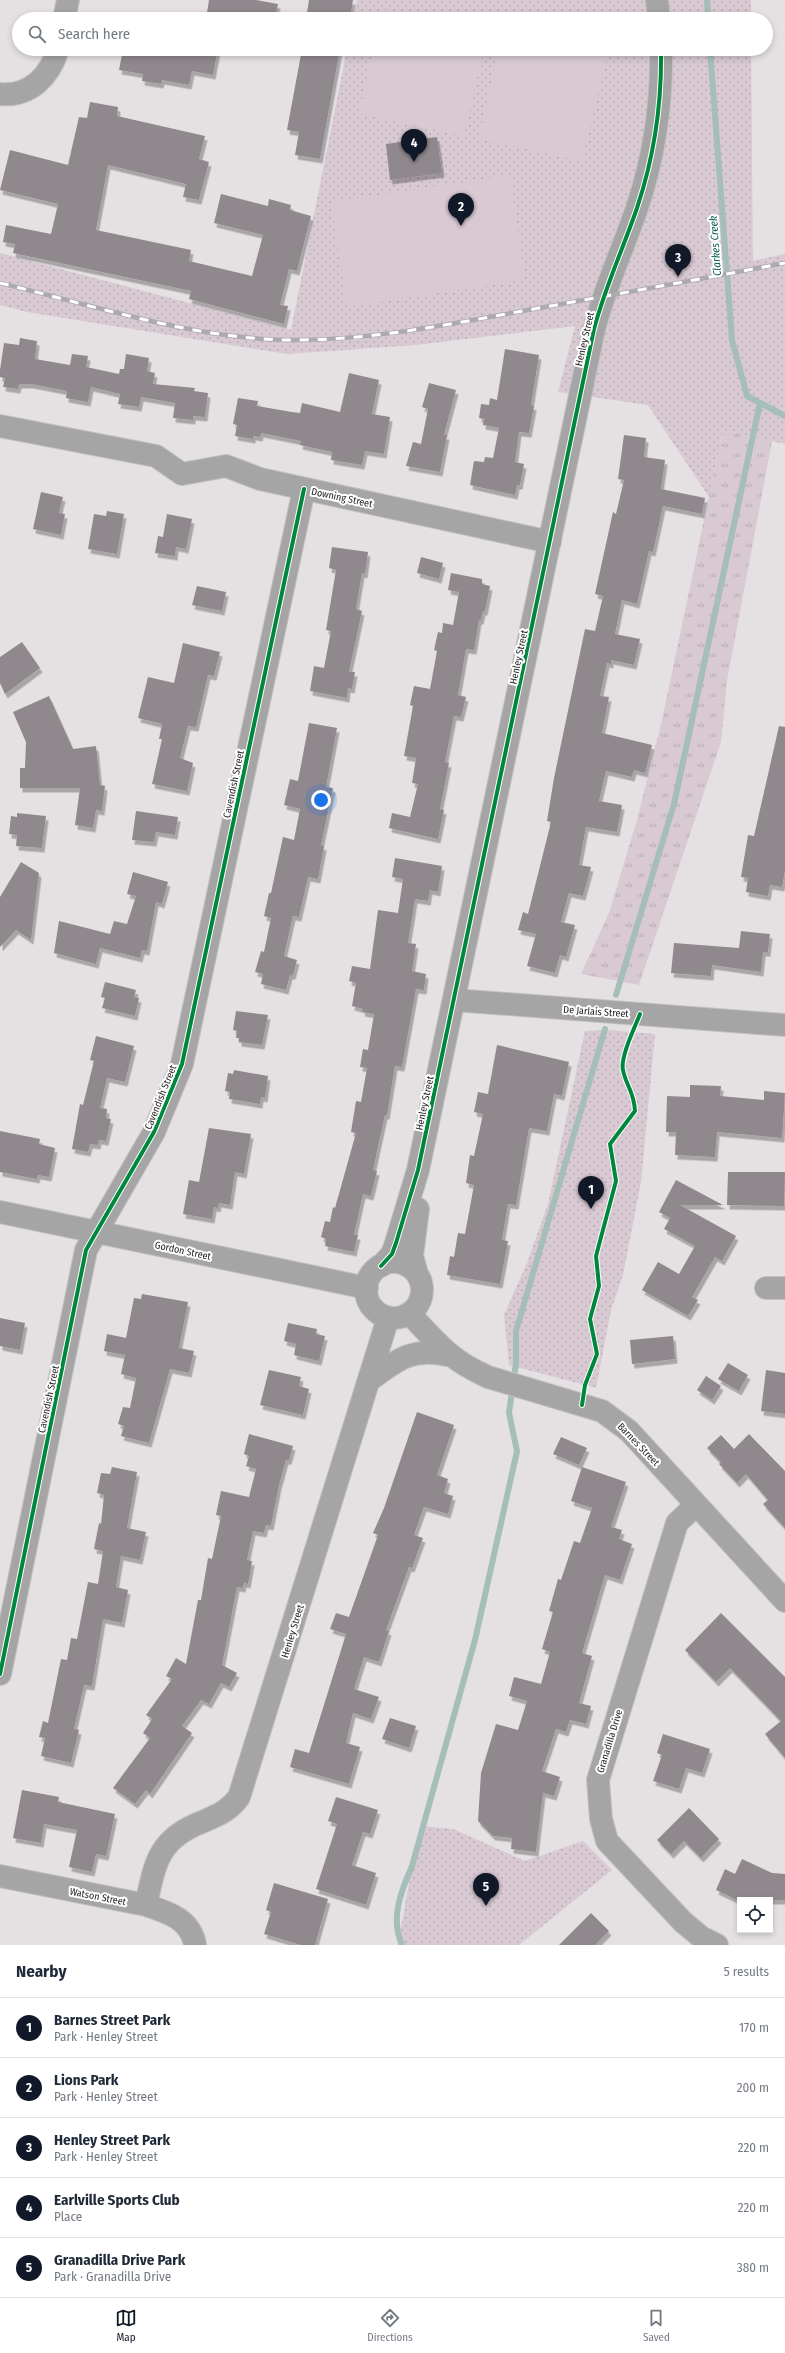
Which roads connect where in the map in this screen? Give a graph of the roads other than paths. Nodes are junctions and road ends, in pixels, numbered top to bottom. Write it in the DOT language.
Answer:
graph roads {
  1 [pos="68,0"];
  2 [pos="657,0"];
  3 [pos="65,12"];
  4 [pos="658,12"];
  5 [pos="56,56"];
  6 [pos="661,56"];
  7 [pos="0,94"];
  8 [pos="0,426"];
  9 [pos="304,489"];
  10 [pos="550,542"];
  11 [pos="454,1000"];
  12 [pos="785,1024"];
  13 [pos="418,1170"];
  14 [pos="0,1212"];
  15 [pos="97,1232"];
  16 [pos="381,1266"];
  17 [pos="417,1274"];
  18 [pos="367,1288"];
  19 [pos="410,1314"];
  20 [pos="388,1318"];
  21 [pos="447,1355"];
  22 [pos="370,1380"];
  23 [pos="696,1505"];
  24 [pos="785,1601"];
  25 [pos="0,1674"];
  26 [pos="0,1876"];
  27 [pos="146,1905"];
  28 [pos="192,1937"];
  29 [pos="717,1945"];
  1 -- 3 [label="street"];
  2 -- 4 [label="street"];
  5 -- 7 [label="street"];
  6 -- 10 [label="street, Henley Street"];
  8 -- 9 [label="street, Downing Street"];
  9 -- 10 [label="street, Downing Street"];
  9 -- 15 [label="street, Cavendish Street"];
  10 -- 11 [label="street, Henley Street"];
  11 -- 12 [label="street, De Jarlais Street"];
  11 -- 13 [label="street, Henley Street"];
  13 -- 16 [label="street, Henley Street"];
  13 -- 17 [label="street, Henley Street"];
  14 -- 15 [label="street, Gordon Street"];
  15 -- 18 [label="street, Gordon Street"];
  15 -- 25 [label="street, Cavendish Street"];
  16 -- 17 [label="street"];
  16 -- 18 [label="street"];
  17 -- 19 [label="street"];
  18 -- 20 [label="street"];
  19 -- 20 [label="street"];
  19 -- 21 [label="street, Barnes Street"];
  20 -- 22 [label="street, Henley Street"];
  21 -- 22 [label="street, Barnes Street"];
  21 -- 23 [label="street, Barnes Street"];
  22 -- 27 [label="street, Henley Street"];
  23 -- 24 [label="street, Barnes Street"];
  23 -- 29 [label="street, Granadilla Drive"];
  26 -- 27 [label="street, Watson Street"];
  27 -- 28 [label="street, Watson Street"];
}
